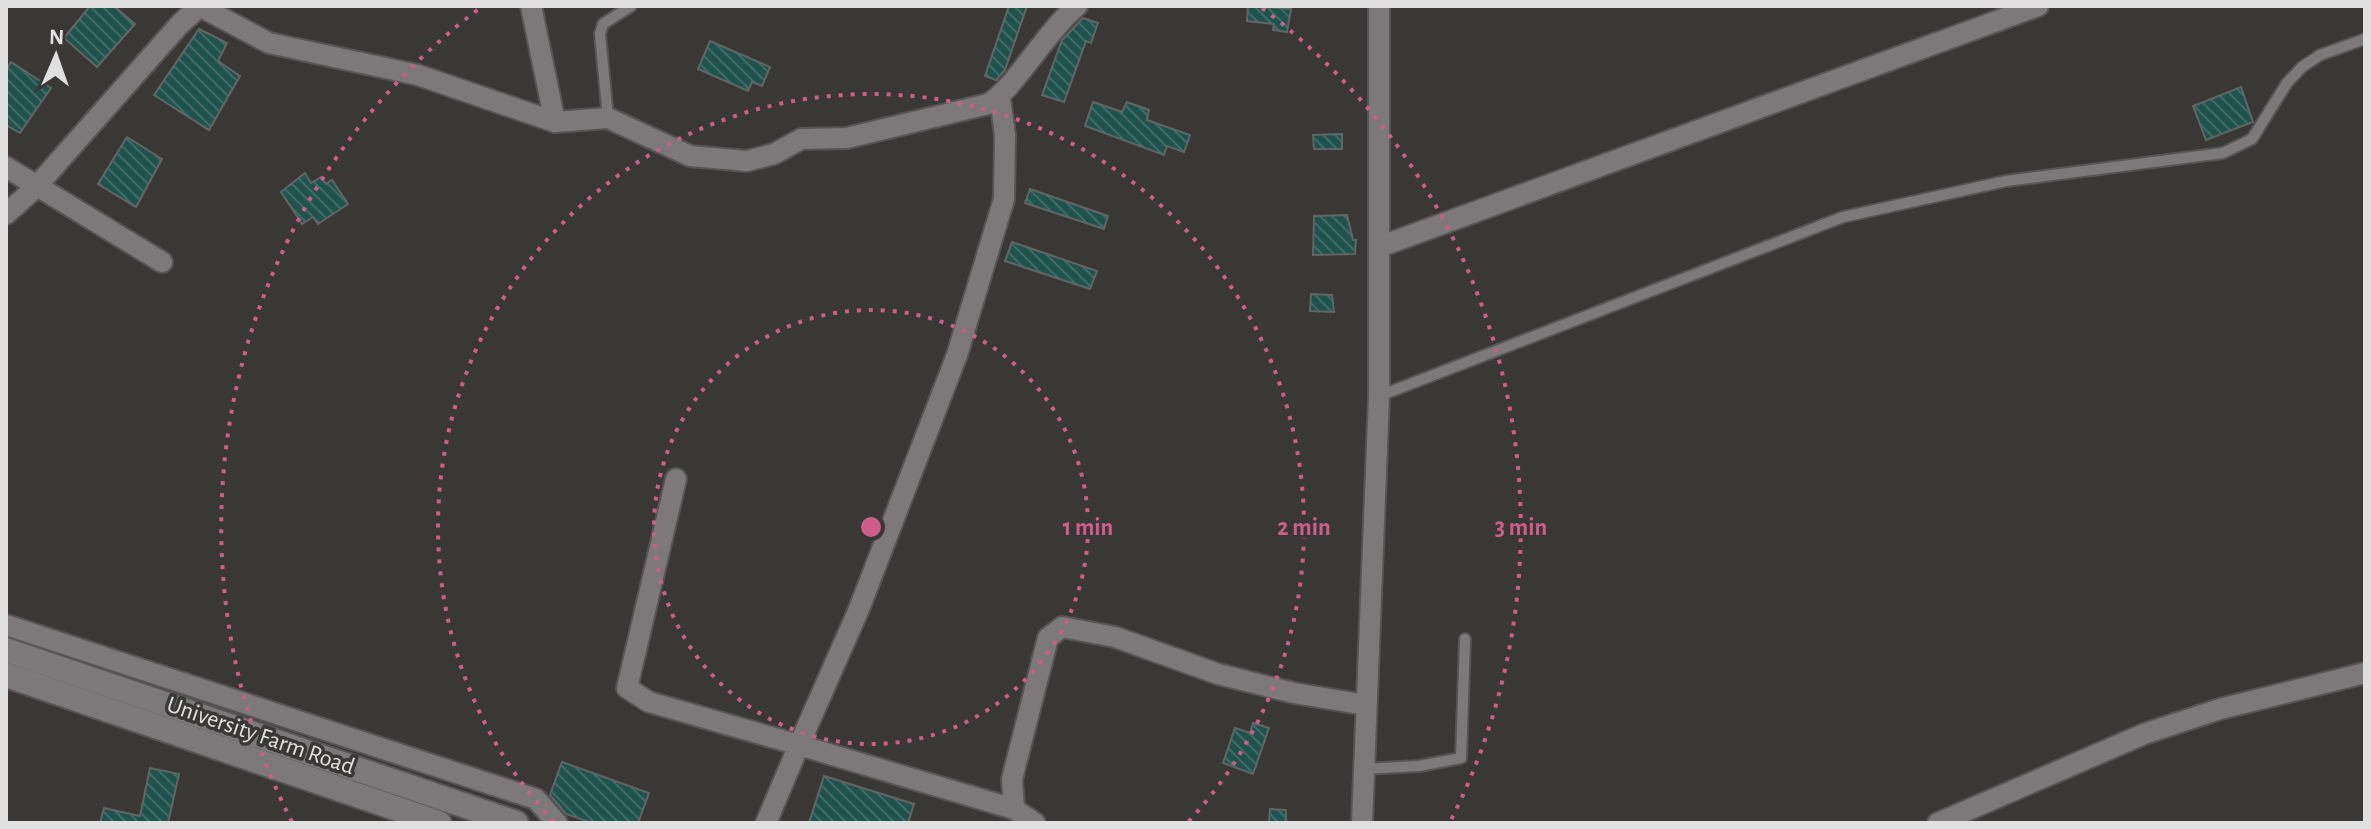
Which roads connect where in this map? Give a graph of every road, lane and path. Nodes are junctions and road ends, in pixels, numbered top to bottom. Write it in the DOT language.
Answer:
graph roads {
  1 [pos="200,6"];
  2 [pos="531,6"];
  3 [pos="631,6"];
  4 [pos="1077,6"];
  5 [pos="1379,6"];
  6 [pos="2038,6"];
  7 [pos="2365,39"];
  8 [pos="1000,98"];
  9 [pos="608,118"];
  10 [pos="555,122"];
  11 [pos="6,167"];
  12 [pos="36,187"];
  13 [pos="6,214"];
  14 [pos="1379,247"];
  15 [pos="162,262"];
  16 [pos="1379,396"];
  17 [pos="676,479"];
  18 [pos="6,625"];
  19 [pos="1465,639"];
  20 [pos="6,650"];
  21 [pos="2365,673"];
  22 [pos="6,675"];
  23 [pos="1366,705"];
  24 [pos="799,745"];
  25 [pos="1364,769"];
  26 [pos="1014,809"];
  27 [pos="439,823"];
  28 [pos="516,823"];
  29 [pos="557,823"];
  30 [pos="766,823"];
  31 [pos="1035,823"];
  32 [pos="1362,823"];
  33 [pos="1938,823"];
  1 -- 10 [label="street"];
  1 -- 12 [label="street"];
  2 -- 10 [label="street"];
  3 -- 9 [label="lane"];
  4 -- 8 [label="street"];
  5 -- 14 [label="street"];
  6 -- 14 [label="street"];
  7 -- 16 [label="lane"];
  8 -- 9 [label="street"];
  8 -- 24 [label="street"];
  9 -- 10 [label="street"];
  11 -- 12 [label="street"];
  12 -- 13 [label="street"];
  12 -- 15 [label="street"];
  14 -- 16 [label="street"];
  16 -- 23 [label="street"];
  17 -- 24 [label="street"];
  18 -- 29 [label="street"];
  19 -- 25 [label="lane"];
  20 -- 28 [label="street, University Farm Road"];
  21 -- 33 [label="street"];
  22 -- 27 [label="street, University Farm Road"];
  23 -- 25 [label="street"];
  23 -- 26 [label="street"];
  24 -- 26 [label="street"];
  24 -- 30 [label="street"];
  25 -- 32 [label="street"];
  26 -- 31 [label="street"];
}
